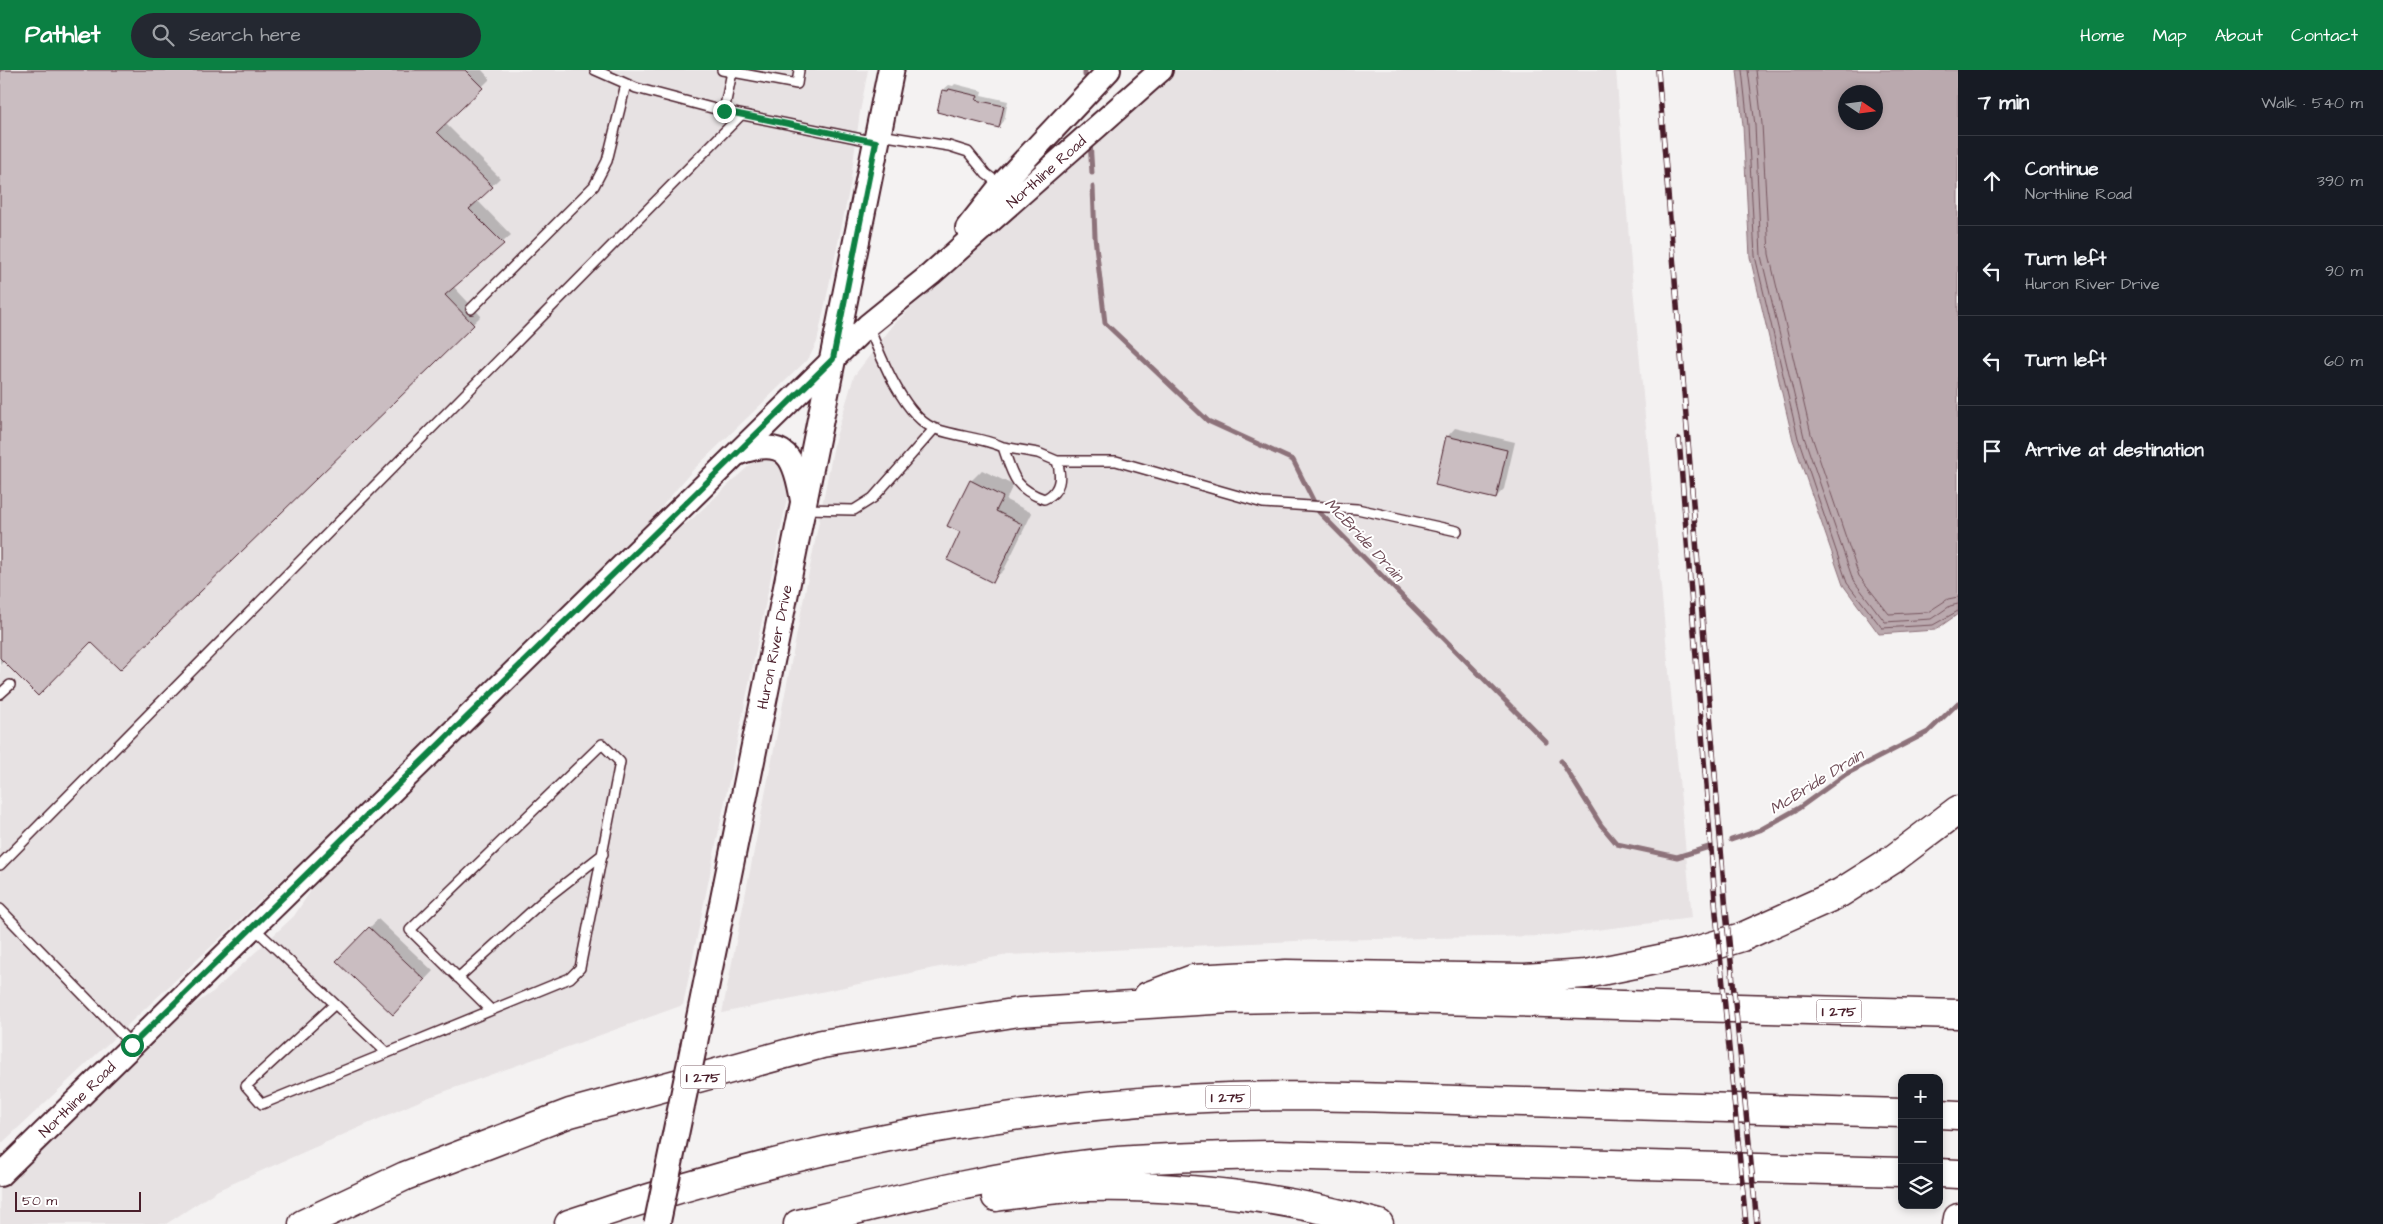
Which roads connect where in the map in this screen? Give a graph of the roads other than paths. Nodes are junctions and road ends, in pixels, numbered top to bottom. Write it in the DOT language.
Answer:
graph roads {
  1 [pos="595,70"];
  2 [pos="722,70"];
  3 [pos="799,70"];
  4 [pos="891,70"];
  5 [pos="1109,70"];
  6 [pos="1161,70"];
  7 [pos="732,72"];
  8 [pos="626,84"];
  9 [pos="724,111"];
  10 [pos="741,115"];
  11 [pos="877,138"];
  12 [pos="1001,185"];
  13 [pos="931,274"];
  14 [pos="471,309"];
  15 [pos="868,325"];
  16 [pos="833,359"];
  17 [pos="934,429"];
  18 [pos="1003,447"];
  19 [pos="736,454"];
  20 [pos="1057,461"];
  21 [pos="803,508"];
  22 [pos="1457,531"];
  23 [pos="10,685"];
  24 [pos="0,694"];
  25 [pos="1958,810"];
  26 [pos="602,854"];
  27 [pos="0,866"];
  28 [pos="0,909"];
  29 [pos="253,927"];
  30 [pos="458,978"];
  31 [pos="335,1004"];
  32 [pos="1123,1005"];
  33 [pos="491,1010"];
  34 [pos="1958,1014"];
  35 [pos="132,1045"];
  36 [pos="387,1053"];
  37 [pos="1898,1113"];
  38 [pos="1943,1114"];
  39 [pos="1958,1115"];
  40 [pos="1898,1172"];
  41 [pos="0,1174"];
  42 [pos="1943,1174"];
  43 [pos="1958,1174"];
  44 [pos="1958,1218"];
  45 [pos="303,1224"];
  46 [pos="569,1224"];
  47 [pos="657,1224"];
  48 [pos="798,1224"];
  49 [pos="845,1224"];
  50 [pos="1379,1224"];
  51 [pos="1957,1224"];
  1 -- 8 [label="lane"];
  2 -- 7 [label="lane"];
  3 -- 7 [label="lane"];
  4 -- 11 [label="main road, Huron River Drive"];
  5 -- 12 [label="street, Northline Road"];
  6 -- 13 [label="street, Northline Road"];
  7 -- 9 [label="lane"];
  8 -- 9 [label="lane"];
  8 -- 14 [label="lane"];
  9 -- 10 [label="lane"];
  10 -- 11 [label="lane"];
  10 -- 27 [label="lane"];
  11 -- 12 [label="lane"];
  11 -- 16 [label="main road, Huron River Drive"];
  12 -- 13 [label="street, Northline Road"];
  13 -- 15 [label="street, Northline Road"];
  15 -- 16 [label="street, Northline Road"];
  15 -- 17 [label="lane"];
  16 -- 19 [label="street, Northline Road"];
  16 -- 21 [label="main road, Huron River Drive"];
  17 -- 18 [label="lane"];
  17 -- 21 [label="lane"];
  18 -- 20 [label="lane"];
  18 -- 20 [label="lane"];
  19 -- 21 [label="street"];
  19 -- 29 [label="street, Northline Road"];
  20 -- 22 [label="lane"];
  21 -- 47 [label="main road, Huron River Drive, bridge"];
  23 -- 24 [label="lane"];
  25 -- 32 [label="highway"];
  26 -- 30 [label="lane"];
  26 -- 30 [label="lane"];
  26 -- 33 [label="lane"];
  28 -- 35 [label="lane"];
  29 -- 31 [label="lane"];
  29 -- 35 [label="street, Northline Road"];
  30 -- 33 [label="lane"];
  31 -- 36 [label="lane"];
  31 -- 36 [label="lane"];
  32 -- 34 [label="highway, I 275"];
  32 -- 45 [label="highway, I 275"];
  33 -- 36 [label="lane"];
  35 -- 41 [label="street, Northline Road"];
  37 -- 46 [label="highway, I 275"];
  38 -- 39 [label="highway"];
  40 -- 48 [label="highway"];
  42 -- 43 [label="highway"];
  44 -- 51 [label="highway"];
  49 -- 50 [label="highway"];
}
